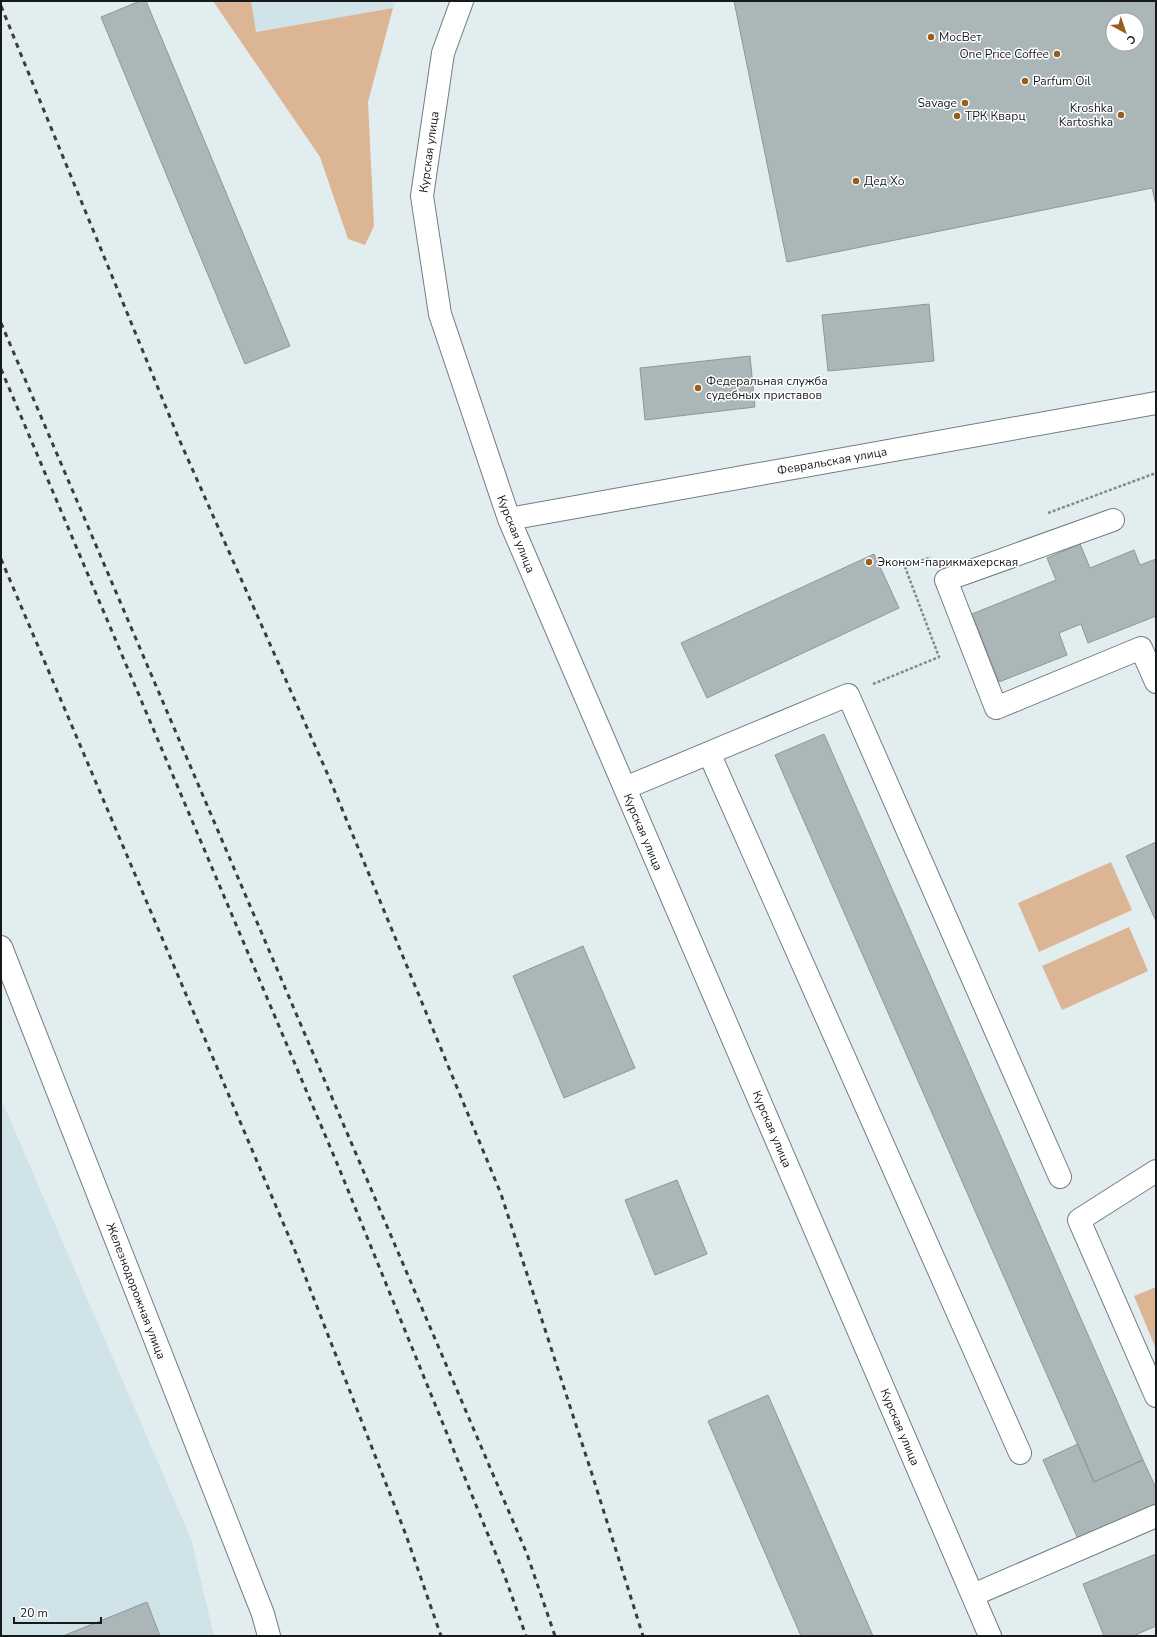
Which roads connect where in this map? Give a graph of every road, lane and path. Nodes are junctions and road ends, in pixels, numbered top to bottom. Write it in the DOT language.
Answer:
graph roads {
  1 [pos="462,1"];
  2 [pos="1156,403"];
  3 [pos="509,519"];
  4 [pos="1113,520"];
  5 [pos="1156,682"];
  6 [pos="709,753"];
  7 [pos="624,788"];
  8 [pos="1,947"];
  9 [pos="1156,1171"];
  10 [pos="1060,1177"];
  11 [pos="1156,1396"];
  12 [pos="1020,1453"];
  13 [pos="1156,1516"];
  14 [pos="973,1595"];
  15 [pos="269,1636"];
  16 [pos="990,1636"];
  1 -- 3 [label="street, Курская улица"];
  2 -- 3 [label="street, Февральская улица"];
  3 -- 7 [label="street, Курская улица"];
  4 -- 5 [label="street"];
  6 -- 7 [label="street"];
  6 -- 10 [label="street"];
  6 -- 12 [label="street"];
  7 -- 14 [label="street, Курская улица"];
  8 -- 15 [label="street, Железнодорожная улица"];
  9 -- 11 [label="street"];
  13 -- 14 [label="street"];
  14 -- 16 [label="street, Курская улица"];
}
